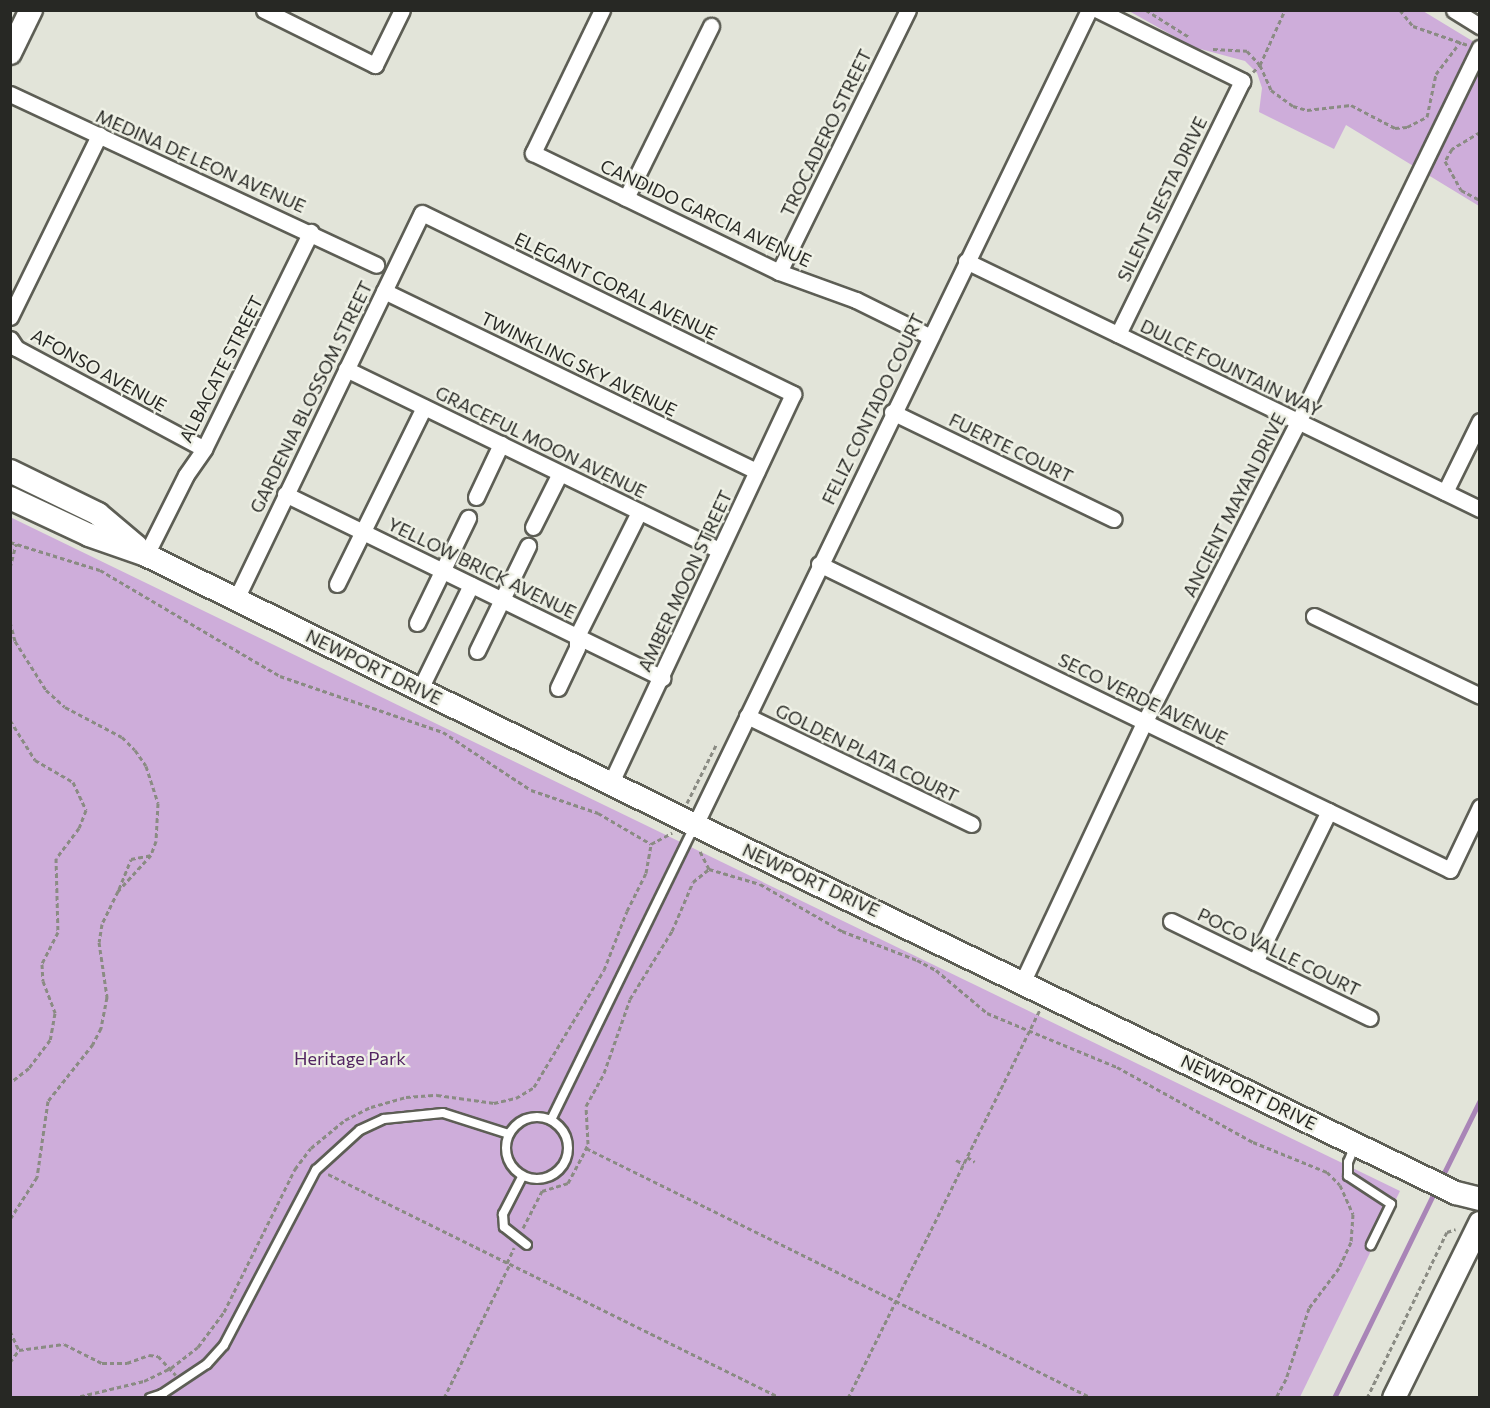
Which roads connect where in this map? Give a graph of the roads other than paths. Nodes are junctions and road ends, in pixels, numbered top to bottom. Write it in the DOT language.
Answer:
graph roads {
  1 [pos="31,10"];
  2 [pos="264,10"];
  3 [pos="402,10"];
  4 [pos="602,10"];
  5 [pos="908,10"];
  6 [pos="1089,10"];
  7 [pos="1098,10"];
  8 [pos="1454,10"];
  9 [pos="711,26"];
  10 [pos="1479,26"];
  11 [pos="1479,49"];
  12 [pos="10,53"];
  13 [pos="10,94"];
  14 [pos="99,135"];
  15 [pos="626,198"];
  16 [pos="422,213"];
  17 [pos="311,232"];
  18 [pos="966,261"];
  19 [pos="376,265"];
  20 [pos="779,272"];
  21 [pos="384,291"];
  22 [pos="10,317"];
  23 [pos="1118,334"];
  24 [pos="929,336"];
  25 [pos="10,339"];
  26 [pos="346,369"];
  27 [pos="793,394"];
  28 [pos="424,407"];
  29 [pos="892,412"];
  30 [pos="1479,421"];
  31 [pos="1298,422"];
  32 [pos="501,444"];
  33 [pos="204,449"];
  34 [pos="10,471"];
  35 [pos="757,471"];
  36 [pos="560,473"];
  37 [pos="1445,492"];
  38 [pos="285,494"];
  39 [pos="476,497"];
  40 [pos="10,498"];
  41 [pos="1479,509"];
  42 [pos="639,512"];
  43 [pos="468,518"];
  44 [pos="1113,519"];
  45 [pos="533,527"];
  46 [pos="363,532"];
  47 [pos="528,546"];
  48 [pos="719,550"];
  49 [pos="146,555"];
  50 [pos="819,564"];
  51 [pos="442,571"];
  52 [pos="337,584"];
  53 [pos="471,585"];
  54 [pos="236,599"];
  55 [pos="502,599"];
  56 [pos="1314,616"];
  57 [pos="417,623"];
  58 [pos="577,636"];
  59 [pos="477,651"];
  60 [pos="662,678"];
  61 [pos="558,688"];
  62 [pos="420,689"];
  63 [pos="1479,696"];
  64 [pos="747,716"];
  65 [pos="1145,721"];
  66 [pos="610,784"];
  67 [pos="1479,807"];
  68 [pos="1329,811"];
  69 [pos="687,822"];
  70 [pos="970,824"];
  71 [pos="1171,921"];
  72 [pos="1256,963"];
  73 [pos="1023,981"];
  74 [pos="1370,1018"];
  75 [pos="551,1120"];
  76 [pos="509,1134"];
  77 [pos="1355,1144"];
  78 [pos="522,1177"];
  79 [pos="1479,1198"];
  80 [pos="1479,1223"];
  81 [pos="527,1245"];
  82 [pos="1371,1245"];
  83 [pos="162,1396"];
  84 [pos="150,1398"];
  85 [pos="1394,1398"];
  1 -- 12 [label="street"];
  2 -- 3 [label="street"];
  4 -- 15 [label="street, CANDIDO GARCIA AVENUE"];
  5 -- 20 [label="street, TROCADERO STREET"];
  6 -- 18 [label="street, FELIZ CONTADO COURT"];
  7 -- 23 [label="street, SILENT SIESTA DRIVE"];
  8 -- 10 [label="street"];
  9 -- 15 [label="street"];
  11 -- 31 [label="street, ANCIENT MAYAN DRIVE"];
  13 -- 14 [label="street, MEDINA DE LEON AVENUE"];
  14 -- 17 [label="street, MEDINA DE LEON AVENUE"];
  14 -- 22 [label="street"];
  15 -- 20 [label="street, CANDIDO GARCIA AVENUE"];
  16 -- 21 [label="street, GARDENIA BLOSSOM STREET"];
  16 -- 27 [label="street, ELEGANT CORAL AVENUE"];
  17 -- 19 [label="street, MEDINA DE LEON AVENUE"];
  17 -- 33 [label="street, ALBACATE STREET"];
  18 -- 23 [label="street, DULCE FOUNTAIN WAY"];
  18 -- 24 [label="street, FELIZ CONTADO COURT"];
  20 -- 24 [label="street, CANDIDO GARCIA AVENUE"];
  21 -- 26 [label="street, GARDENIA BLOSSOM STREET"];
  21 -- 35 [label="street, TWINKLING SKY AVENUE"];
  23 -- 31 [label="street, DULCE FOUNTAIN WAY"];
  24 -- 29 [label="street, FELIZ CONTADO COURT"];
  25 -- 33 [label="street, AFONSO AVENUE"];
  26 -- 28 [label="street, GRACEFUL MOON AVENUE"];
  26 -- 38 [label="street, GARDENIA BLOSSOM STREET"];
  27 -- 35 [label="street, AMBER MOON STREET"];
  28 -- 32 [label="street, GRACEFUL MOON AVENUE"];
  28 -- 46 [label="street"];
  29 -- 44 [label="street, FUERTE COURT"];
  29 -- 50 [label="street, FELIZ CONTADO COURT"];
  30 -- 37 [label="street"];
  31 -- 37 [label="street, DULCE FOUNTAIN WAY"];
  31 -- 65 [label="street, ANCIENT MAYAN DRIVE"];
  32 -- 36 [label="street, GRACEFUL MOON AVENUE"];
  32 -- 39 [label="street"];
  33 -- 49 [label="street, ALBACATE STREET"];
  34 -- 49 [label="street, NEWPORT DRIVE"];
  35 -- 48 [label="street, AMBER MOON STREET"];
  36 -- 42 [label="street, GRACEFUL MOON AVENUE"];
  36 -- 45 [label="street"];
  37 -- 41 [label="street, DULCE FOUNTAIN WAY"];
  38 -- 46 [label="street, YELLOW BRICK AVENUE"];
  38 -- 54 [label="street, GARDENIA BLOSSOM STREET"];
  40 -- 49 [label="street, NEWPORT DRIVE"];
  42 -- 48 [label="street, GRACEFUL MOON AVENUE"];
  42 -- 58 [label="street"];
  43 -- 51 [label="street"];
  46 -- 51 [label="street, YELLOW BRICK AVENUE"];
  46 -- 52 [label="street"];
  47 -- 55 [label="street"];
  48 -- 60 [label="street, AMBER MOON STREET"];
  49 -- 54 [label="street, NEWPORT DRIVE"];
  50 -- 64 [label="street, FELIZ CONTADO COURT"];
  50 -- 65 [label="street, SECO VERDE AVENUE"];
  51 -- 53 [label="street, YELLOW BRICK AVENUE"];
  51 -- 57 [label="street"];
  53 -- 55 [label="street, YELLOW BRICK AVENUE"];
  53 -- 62 [label="street"];
  54 -- 62 [label="street, NEWPORT DRIVE"];
  55 -- 58 [label="street, YELLOW BRICK AVENUE"];
  55 -- 59 [label="street"];
  56 -- 63 [label="street"];
  58 -- 60 [label="street, YELLOW BRICK AVENUE"];
  58 -- 61 [label="street"];
  60 -- 66 [label="street, AMBER MOON STREET"];
  62 -- 66 [label="street, NEWPORT DRIVE"];
  64 -- 69 [label="street, FELIZ CONTADO COURT"];
  64 -- 70 [label="street, GOLDEN PLATA COURT"];
  65 -- 68 [label="street, SECO VERDE AVENUE"];
  65 -- 73 [label="street, ANCIENT MAYAN DRIVE"];
  66 -- 69 [label="street, NEWPORT DRIVE"];
  67 -- 68 [label="street, SECO VERDE AVENUE"];
  68 -- 72 [label="street"];
  69 -- 73 [label="street, NEWPORT DRIVE"];
  69 -- 75 [label="lane"];
  71 -- 72 [label="street, POCO VALLE COURT"];
  72 -- 74 [label="street, POCO VALLE COURT"];
  73 -- 77 [label="street, NEWPORT DRIVE"];
  75 -- 76 [label="lane"];
  75 -- 78 [label="lane"];
  76 -- 78 [label="lane"];
  76 -- 83 [label="lane"];
  77 -- 79 [label="street, NEWPORT DRIVE"];
  77 -- 82 [label="lane"];
  78 -- 81 [label="lane"];
  80 -- 85 [label="street"];
  83 -- 84 [label="lane"];
}
